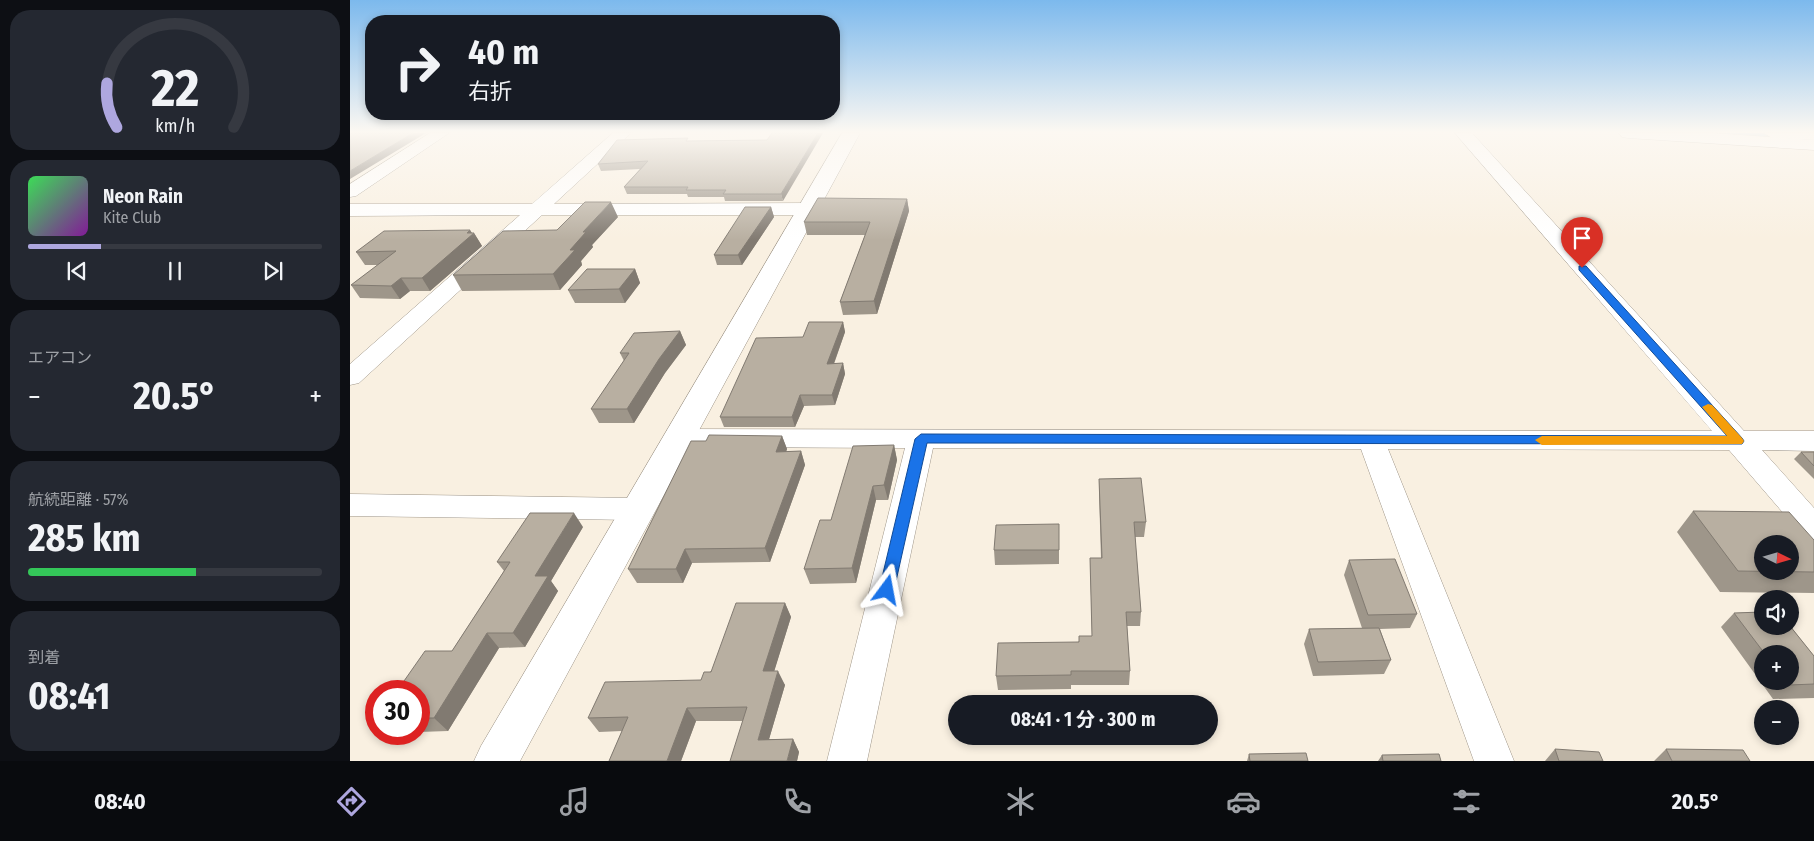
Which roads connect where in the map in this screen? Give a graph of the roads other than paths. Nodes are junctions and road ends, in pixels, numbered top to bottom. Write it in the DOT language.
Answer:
graph roads {
  1 [pos="386,169"];
  2 [pos="582,169"];
  3 [pos="831,169"];
  4 [pos="1494,169"];
  5 [pos="350,192"];
  6 [pos="536,209"];
  7 [pos="808,209"];
  8 [pos="350,210"];
  9 [pos="350,377"];
  10 [pos="679,438"];
  11 [pos="921,439"];
  12 [pos="1371,440"];
  13 [pos="1738,441"];
  14 [pos="1814,441"];
  15 [pos="350,506"];
  16 [pos="637,509"];
  17 [pos="1814,528"];
  18 [pos="496,761"];
  19 [pos="847,761"];
  20 [pos="1494,761"];
  1 -- 5 [label="street"];
  2 -- 6 [label="street"];
  3 -- 7 [label="street"];
  4 -- 13 [label="street"];
  6 -- 7 [label="street"];
  6 -- 8 [label="street"];
  6 -- 9 [label="street"];
  7 -- 10 [label="street"];
  10 -- 11 [label="street"];
  10 -- 16 [label="street"];
  11 -- 12 [label="street"];
  11 -- 19 [label="street"];
  12 -- 13 [label="street"];
  12 -- 20 [label="street"];
  13 -- 14 [label="street"];
  13 -- 17 [label="street"];
  15 -- 16 [label="street"];
  16 -- 18 [label="street"];
}
